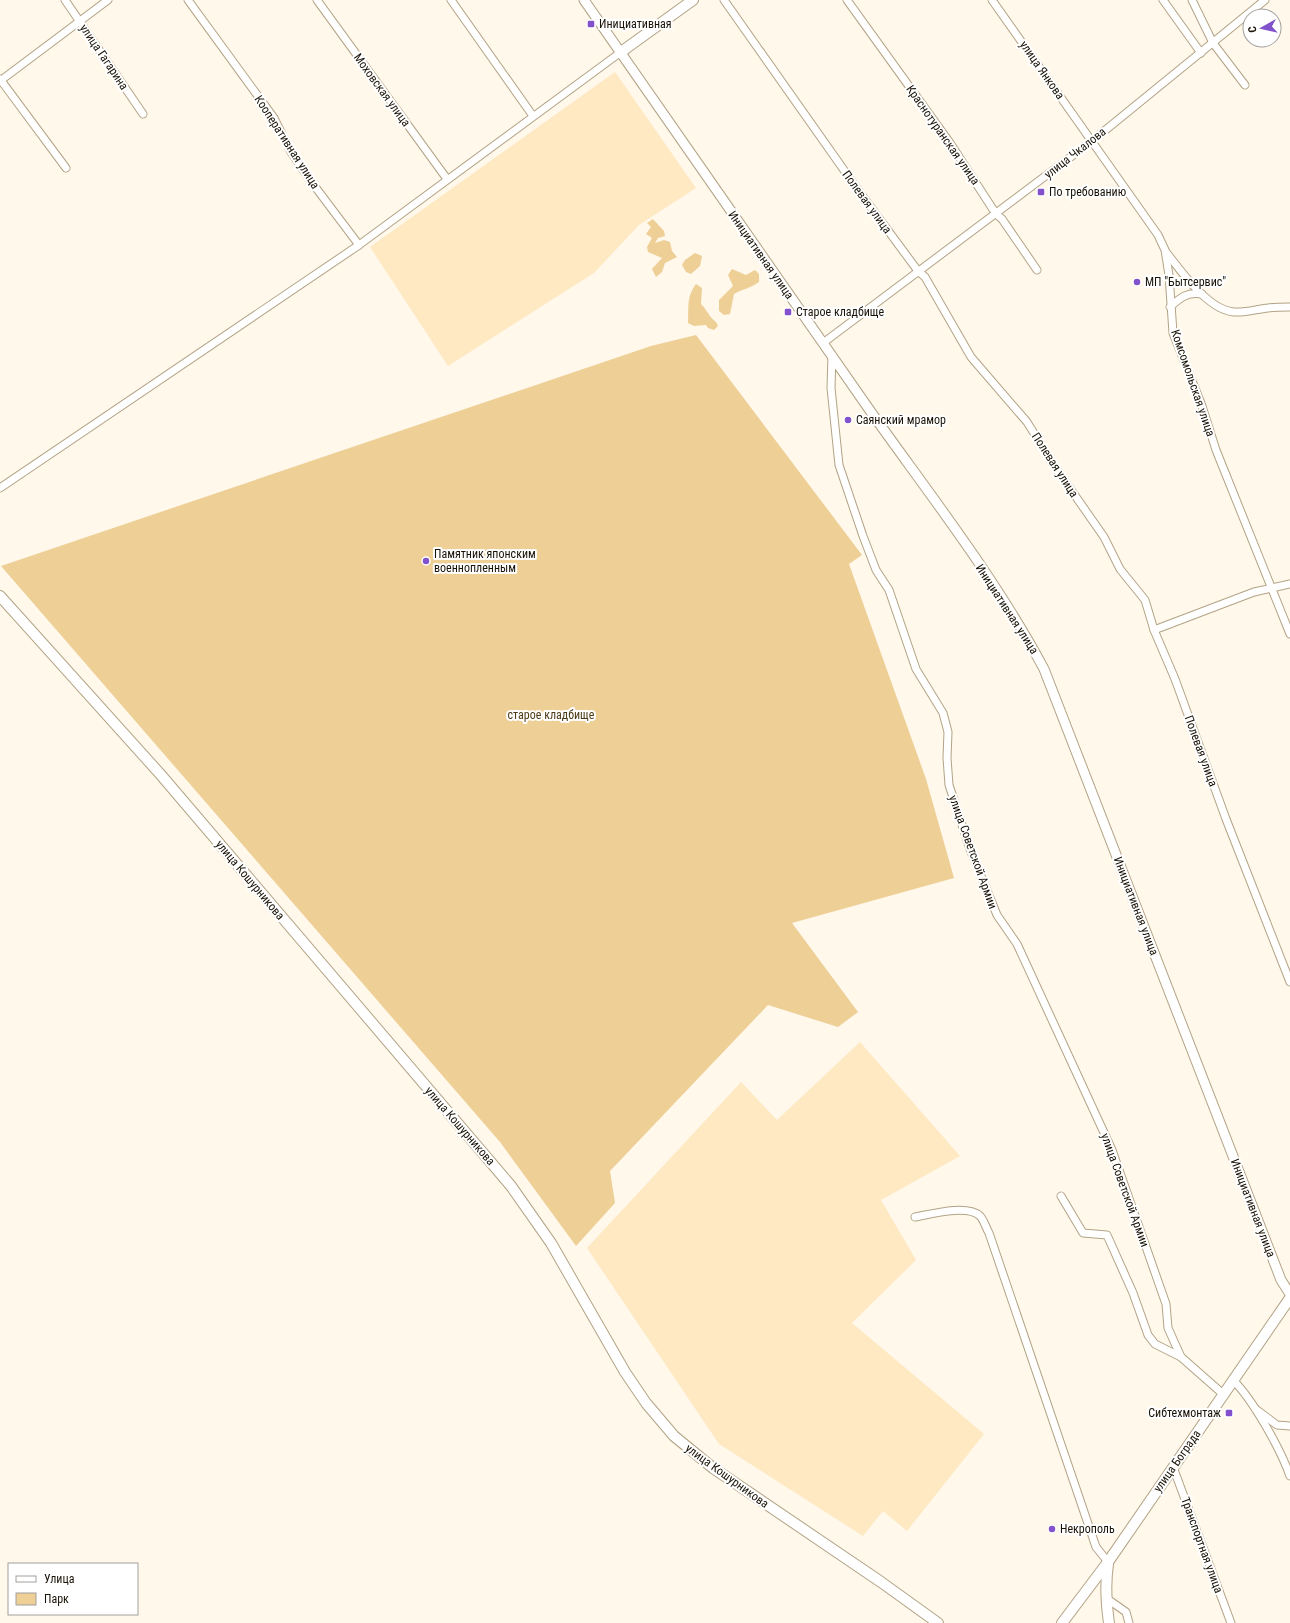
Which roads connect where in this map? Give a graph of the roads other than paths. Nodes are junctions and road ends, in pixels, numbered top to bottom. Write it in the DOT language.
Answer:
graph roads {
  1 [pos="65,0"];
  2 [pos="108,0"];
  3 [pos="188,0"];
  4 [pos="317,0"];
  5 [pos="451,0"];
  6 [pos="584,0"];
  7 [pos="694,0"];
  8 [pos="724,0"];
  9 [pos="847,0"];
  10 [pos="992,0"];
  11 [pos="1163,0"];
  12 [pos="1192,0"];
  13 [pos="1265,0"];
  14 [pos="80,20"];
  15 [pos="1213,43"];
  16 [pos="621,52"];
  17 [pos="1201,53"];
  18 [pos="0,80"];
  19 [pos="1245,85"];
  20 [pos="143,114"];
  21 [pos="533,116"];
  22 [pos="1092,141"];
  23 [pos="66,168"];
  24 [pos="447,179"];
  25 [pos="996,214"];
  26 [pos="359,245"];
  27 [pos="1165,250"];
  28 [pos="1036,270"];
  29 [pos="918,271"];
  30 [pos="1202,294"];
  31 [pos="1170,307"];
  32 [pos="1290,307"];
  33 [pos="823,344"];
  34 [pos="832,355"];
  35 [pos="0,488"];
  36 [pos="1290,584"];
  37 [pos="1272,589"];
  38 [pos="0,596"];
  39 [pos="1154,630"];
  40 [pos="1290,634"];
  41 [pos="1290,982"];
  42 [pos="1061,1196"];
  43 [pos="915,1217"];
  44 [pos="1290,1294"];
  45 [pos="1290,1298"];
  46 [pos="1181,1356"];
  47 [pos="1233,1380"];
  48 [pos="1223,1394"];
  49 [pos="1255,1408"];
  50 [pos="1290,1426"];
  51 [pos="1173,1467"];
  52 [pos="1290,1476"];
  53 [pos="1108,1562"];
  54 [pos="1106,1598"];
  55 [pos="938,1623"];
  56 [pos="1062,1623"];
  57 [pos="1109,1623"];
  58 [pos="1129,1623"];
  59 [pos="1231,1623"];
  1 -- 14 [label="street, улица Гагарина"];
  2 -- 14 [label="street"];
  3 -- 26 [label="street, Кооперативная улица"];
  4 -- 24 [label="street, Моховская улица"];
  5 -- 21 [label="street"];
  6 -- 16 [label="street, Инициативная улица"];
  7 -- 16 [label="main road"];
  8 -- 29 [label="street, Полевая улица"];
  9 -- 25 [label="street, Краснотуранская улица"];
  10 -- 22 [label="street, улица Янкова"];
  11 -- 17 [label="street"];
  12 -- 15 [label="street"];
  13 -- 15 [label="street, улица Чкалова"];
  14 -- 18 [label="street"];
  14 -- 20 [label="street, улица Гагарина"];
  15 -- 17 [label="street, улица Чкалова"];
  15 -- 19 [label="street"];
  16 -- 21 [label="street"];
  16 -- 33 [label="street, Инициативная улица"];
  17 -- 22 [label="street, улица Чкалова"];
  18 -- 23 [label="street"];
  21 -- 24 [label="street"];
  22 -- 25 [label="street, улица Чкалова"];
  22 -- 27 [label="street, Комсомольская улица"];
  24 -- 26 [label="street"];
  25 -- 28 [label="street, Краснотуранская улица"];
  25 -- 29 [label="street, улица Чкалова"];
  26 -- 35 [label="street"];
  27 -- 30 [label="street"];
  27 -- 31 [label="street, Комсомольская улица"];
  29 -- 33 [label="street, улица Чкалова"];
  29 -- 39 [label="street, Полевая улица"];
  30 -- 31 [label="street"];
  30 -- 32 [label="street"];
  31 -- 37 [label="street, Комсомольская улица"];
  33 -- 34 [label="street, Инициативная улица"];
  34 -- 44 [label="street, Инициативная улица"];
  34 -- 46 [label="street, улица Советской Армии"];
  36 -- 37 [label="street"];
  37 -- 39 [label="street"];
  37 -- 40 [label="street, Комсомольская улица"];
  38 -- 55 [label="main road, улица Кошурникова"];
  39 -- 41 [label="street, Полевая улица"];
  42 -- 46 [label="street, улица Советской Армии"];
  43 -- 53 [label="street"];
  45 -- 47 [label="main road, улица Бограда"];
  46 -- 48 [label="street, улица Советской Армии"];
  47 -- 48 [label="main road, улица Бограда"];
  47 -- 49 [label="street"];
  48 -- 51 [label="main road, улица Бограда"];
  49 -- 50 [label="street"];
  49 -- 52 [label="street"];
  51 -- 53 [label="main road, улица Бограда"];
  51 -- 59 [label="street, Транспортная улица"];
  53 -- 54 [label="main road"];
  53 -- 56 [label="main road, улица Бограда"];
  54 -- 57 [label="main road"];
  54 -- 58 [label="street"];
}
